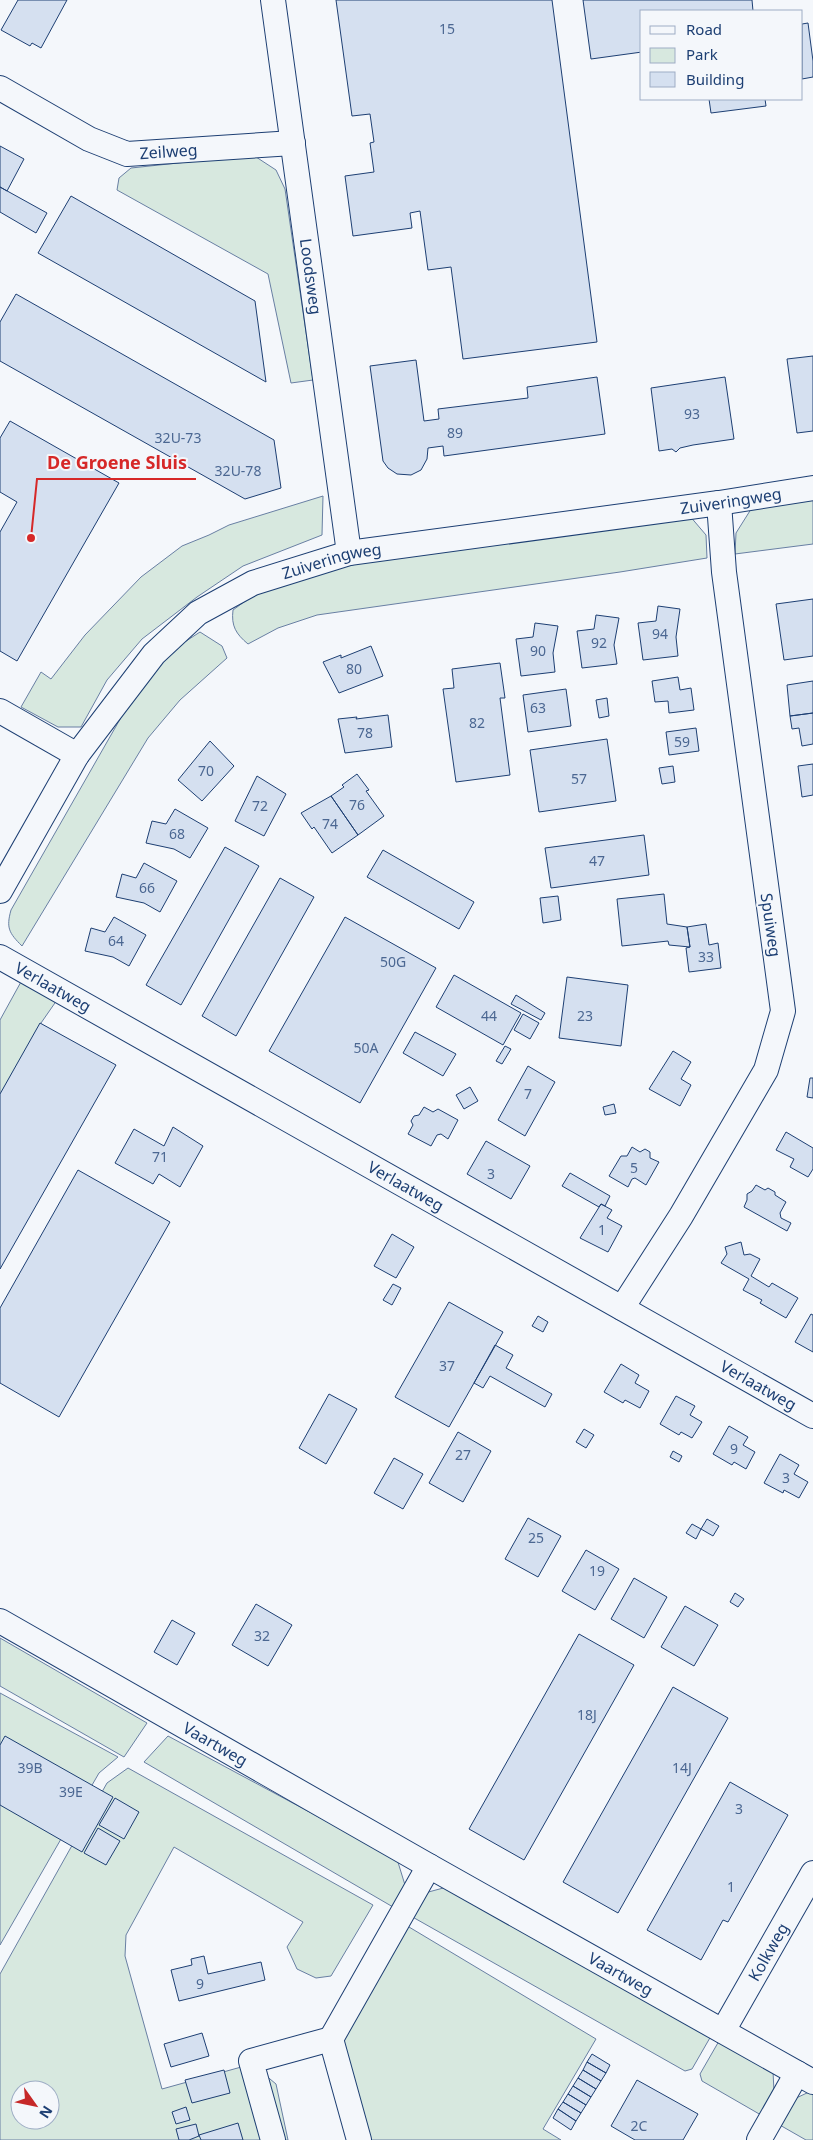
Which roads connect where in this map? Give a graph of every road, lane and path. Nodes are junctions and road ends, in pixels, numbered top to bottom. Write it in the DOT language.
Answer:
graph roads {
  1 [pos="273,0"];
  2 [pos="0,88"];
  3 [pos="293,143"];
  4 [pos="813,488"];
  5 [pos="720,502"];
  6 [pos="349,553"];
  7 [pos="0,711"];
  8 [pos="77,755"];
  9 [pos="0,891"];
  10 [pos="0,957"];
  11 [pos="622,1308"];
  12 [pos="813,1416"];
  13 [pos="0,1621"];
  14 [pos="429,1866"];
  15 [pos="813,1873"];
  16 [pos="723,2031"];
  17 [pos="331,2038"];
  18 [pos="805,2077"];
  19 [pos="273,2140"];
  20 [pos="359,2140"];
  21 [pos="759,2140"];
  1 -- 3 [label="street, Loodsweg"];
  2 -- 3 [label="street, Zeilweg"];
  3 -- 6 [label="street, Loodsweg"];
  4 -- 5 [label="street, Zuiveringweg"];
  5 -- 6 [label="street, Zuiveringweg"];
  5 -- 11 [label="street, Spuiweg"];
  6 -- 8 [label="street, Zuiveringweg"];
  7 -- 8 [label="street"];
  8 -- 9 [label="street, Zuiveringweg"];
  10 -- 11 [label="street, Verlaatweg"];
  11 -- 12 [label="street, Verlaatweg"];
  13 -- 14 [label="street, Vaartweg"];
  14 -- 16 [label="street, Vaartweg"];
  14 -- 17 [label="street"];
  15 -- 16 [label="street, Kolkweg"];
  16 -- 18 [label="street, Vaartweg"];
  17 -- 19 [label="street"];
  17 -- 20 [label="street"];
  18 -- 21 [label="street"];
}
